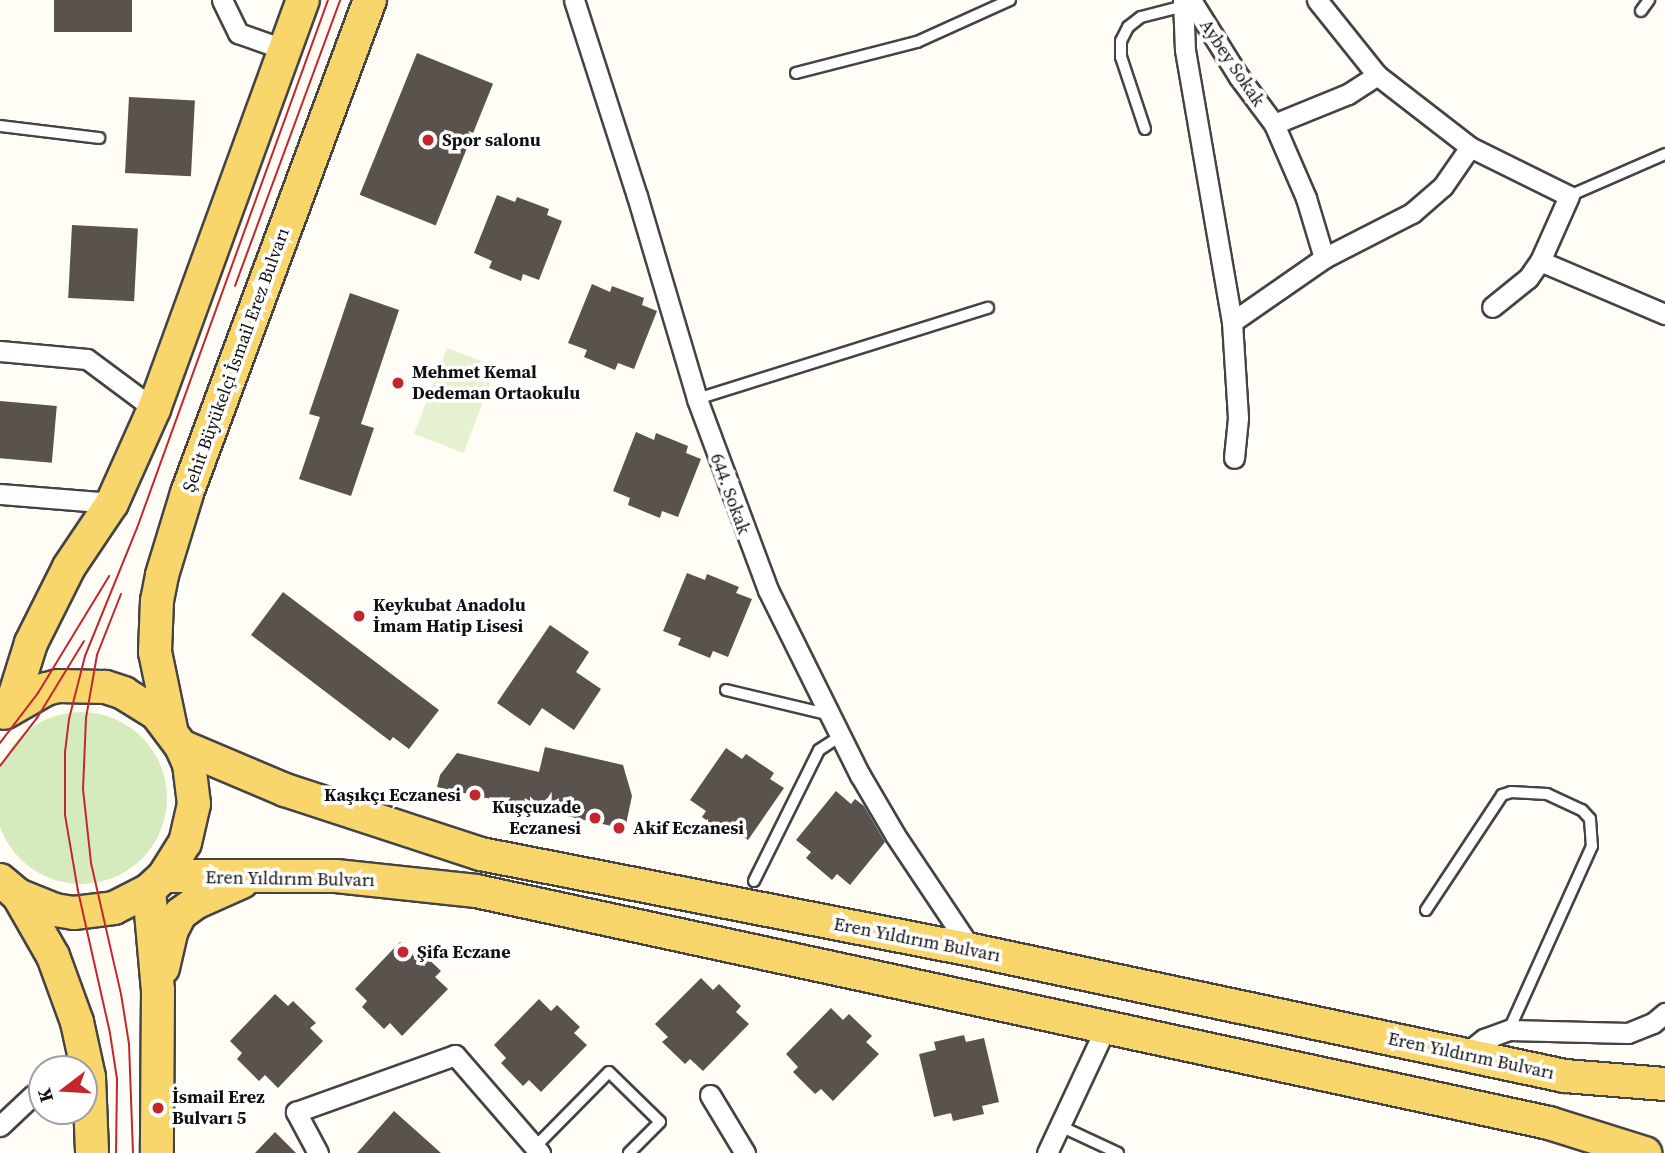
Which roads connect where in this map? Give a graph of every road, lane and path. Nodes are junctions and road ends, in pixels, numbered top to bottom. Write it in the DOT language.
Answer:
graph roads {
  1 [pos="222,0"];
  2 [pos="303,0"];
  3 [pos="370,0"];
  4 [pos="574,0"];
  5 [pos="1010,0"];
  6 [pos="1317,0"];
  7 [pos="1649,0"];
  8 [pos="1186,2"];
  9 [pos="1641,11"];
  10 [pos="286,50"];
  11 [pos="796,73"];
  12 [pos="1377,75"];
  13 [pos="1274,124"];
  14 [pos="0,126"];
  15 [pos="1144,129"];
  16 [pos="99,138"];
  17 [pos="1470,147"];
  18 [pos="1665,153"];
  19 [pos="1569,196"];
  20 [pos="1324,258"];
  21 [pos="1540,261"];
  22 [pos="1492,307"];
  23 [pos="988,308"];
  24 [pos="1665,314"];
  25 [pos="1233,322"];
  26 [pos="0,351"];
  27 [pos="697,399"];
  28 [pos="154,409"];
  29 [pos="1234,458"];
  30 [pos="0,494"];
  31 [pos="112,503"];
  32 [pos="726,690"];
  33 [pos="5,712"];
  34 [pos="827,714"];
  35 [pos="839,737"];
  36 [pos="176,738"];
  37 [pos="255,877"];
  38 [pos="754,881"];
  39 [pos="156,883"];
  40 [pos="5,885"];
  41 [pos="1426,910"];
  42 [pos="972,950"];
  43 [pos="158,990"];
  44 [pos="1665,1013"];
  45 [pos="1107,1025"];
  46 [pos="1509,1030"];
  47 [pos="1464,1055"];
  48 [pos="1665,1084"];
  49 [pos="710,1095"];
  50 [pos="28,1100"];
  51 [pos="0,1126"];
  52 [pos="1060,1126"];
  53 [pos="538,1150"];
  54 [pos="92,1153"];
  55 [pos="157,1153"];
  56 [pos="318,1153"];
  57 [pos="629,1153"];
  58 [pos="745,1153"];
  59 [pos="1047,1153"];
  60 [pos="1118,1153"];
  61 [pos="1646,1153"];
  1 -- 10 [label="street"];
  2 -- 10 [label="main road"];
  3 -- 36 [label="main road, Şehit Büyükelçi İsmail Erez Bulvarı"];
  4 -- 27 [label="street, 644. Sokak"];
  5 -- 11 [label="lane"];
  6 -- 12 [label="street"];
  7 -- 9 [label="lane"];
  8 -- 13 [label="street, Aybey Sokak"];
  8 -- 15 [label="lane"];
  8 -- 25 [label="street"];
  10 -- 28 [label="main road"];
  12 -- 13 [label="street"];
  12 -- 17 [label="street"];
  13 -- 20 [label="street, Aybey Sokak"];
  14 -- 16 [label="lane"];
  17 -- 19 [label="street"];
  17 -- 20 [label="street"];
  18 -- 19 [label="lane"];
  19 -- 21 [label="street"];
  20 -- 25 [label="street"];
  21 -- 22 [label="street"];
  21 -- 24 [label="street"];
  23 -- 27 [label="lane"];
  25 -- 29 [label="street"];
  26 -- 28 [label="street"];
  27 -- 34 [label="street, 644. Sokak"];
  28 -- 31 [label="main road"];
  30 -- 31 [label="street"];
  31 -- 33 [label="main road"];
  32 -- 34 [label="lane"];
  33 -- 36 [label="main road"];
  34 -- 35 [label="street, 644. Sokak"];
  35 -- 38 [label="lane"];
  35 -- 42 [label="street, 644. Sokak"];
  36 -- 39 [label="main road, Şehit Büyükelçi İsmail Erez Bulvarı"];
  36 -- 42 [label="main road, Eren Yıldırım Bulvarı"];
  37 -- 39 [label="main road, Eren Yıldırım Bulvarı"];
  37 -- 43 [label="main road"];
  37 -- 45 [label="main road, Eren Yıldırım Bulvarı"];
  39 -- 40 [label="main road"];
  39 -- 43 [label="main road"];
  40 -- 54 [label="main road"];
  41 -- 46 [label="lane"];
  42 -- 47 [label="main road, Eren Yıldırım Bulvarı"];
  43 -- 55 [label="main road"];
  44 -- 46 [label="street"];
  45 -- 52 [label="street"];
  45 -- 61 [label="main road, Eren Yıldırım Bulvarı"];
  46 -- 47 [label="street"];
  47 -- 48 [label="main road, Eren Yıldırım Bulvarı"];
  49 -- 58 [label="street"];
  50 -- 51 [label="street"];
  52 -- 59 [label="street"];
  52 -- 60 [label="lane"];
  53 -- 56 [label="street"];
  53 -- 57 [label="lane"];
}
